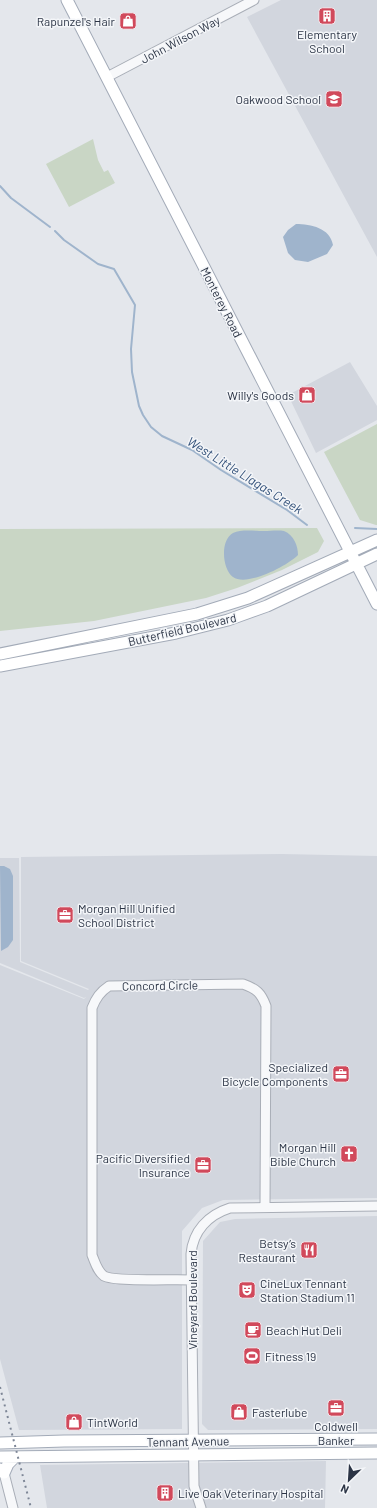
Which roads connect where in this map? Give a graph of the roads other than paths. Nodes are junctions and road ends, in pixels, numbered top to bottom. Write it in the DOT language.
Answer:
graph roads {
  1 [pos="67,0"];
  2 [pos="254,0"];
  3 [pos="107,77"];
  4 [pos="377,540"];
  5 [pos="350,552"];
  6 [pos="377,554"];
  7 [pos="356,564"];
  8 [pos="377,604"];
  9 [pos="0,654"];
  10 [pos="0,666"];
  11 [pos="377,1206"];
  12 [pos="265,1207"];
  13 [pos="191,1280"];
  14 [pos="377,1439"];
  15 [pos="64,1441"];
  16 [pos="86,1441"];
  17 [pos="193,1441"];
  18 [pos="0,1443"];
  19 [pos="377,1453"];
  20 [pos="194,1455"];
  21 [pos="0,1457"];
  22 [pos="15,1457"];
  23 [pos="49,1457"];
  24 [pos="67,1457"];
  25 [pos="2,1471"];
  26 [pos="13,1508"];
  27 [pos="201,1508"];
  1 -- 3 [label="main road, Monterey Road"];
  2 -- 3 [label="street, John Wilson Way"];
  3 -- 5 [label="main road, Monterey Road"];
  4 -- 5 [label="main road, Butterfield Boulevard"];
  5 -- 7 [label="main road, Monterey Road"];
  5 -- 9 [label="main road, Butterfield Boulevard"];
  6 -- 7 [label="main road, Butterfield Boulevard"];
  7 -- 8 [label="main road, Monterey Road"];
  7 -- 10 [label="main road, Butterfield Boulevard"];
  11 -- 12 [label="street, Vineyard Boulevard"];
  12 -- 13 [label="street, Vineyard Boulevard"];
  12 -- 13 [label="street, Concord Circle"];
  13 -- 17 [label="street, Vineyard Boulevard"];
  14 -- 17 [label="main road, Tennant Avenue"];
  15 -- 16 [label="main road, Tennant Avenue"];
  15 -- 18 [label="main road, Tennant Avenue"];
  15 -- 23 [label="main road"];
  16 -- 17 [label="main road, Tennant Avenue"];
  16 -- 24 [label="main road"];
  17 -- 20 [label="street, Vineyard Boulevard"];
  19 -- 20 [label="main road, Tennant Avenue"];
  20 -- 24 [label="main road, Tennant Avenue"];
  20 -- 27 [label="street, Vineyard Boulevard"];
  21 -- 22 [label="main road, Tennant Avenue"];
  22 -- 23 [label="main road, Tennant Avenue"];
  22 -- 25 [label="main road"];
  23 -- 24 [label="main road, Tennant Avenue"];
  25 -- 26 [label="street"];
}
